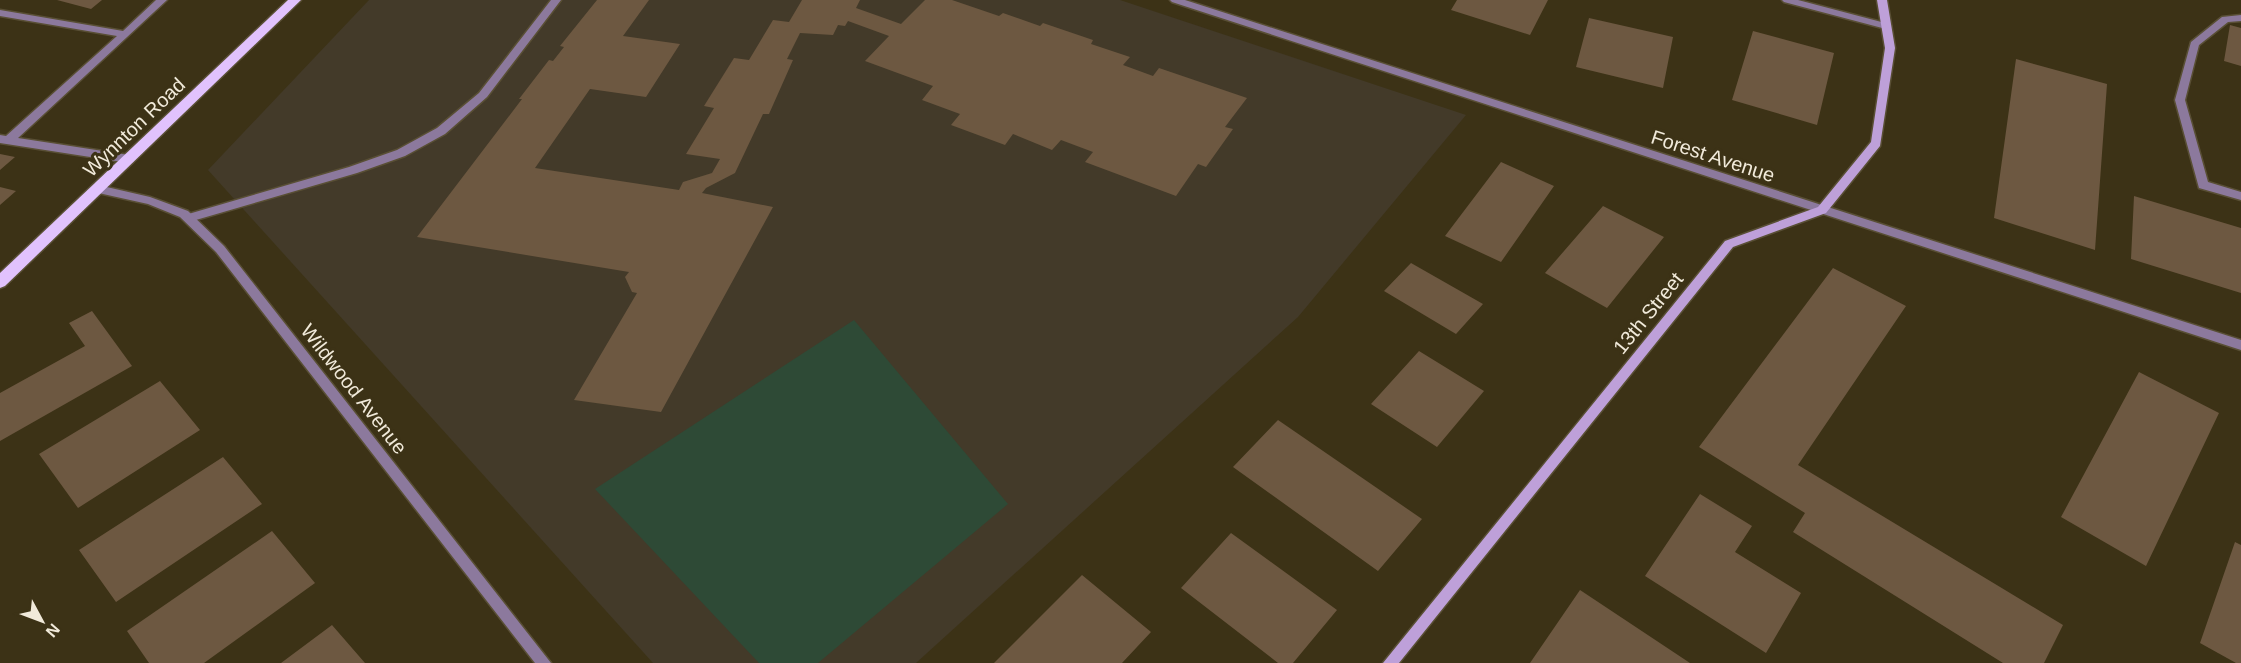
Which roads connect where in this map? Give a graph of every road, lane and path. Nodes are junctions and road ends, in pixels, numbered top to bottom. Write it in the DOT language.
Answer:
graph roads {
  1 [pos="162,0"];
  2 [pos="295,0"];
  3 [pos="556,0"];
  4 [pos="1174,0"];
  5 [pos="1787,0"];
  6 [pos="1882,0"];
  7 [pos="0,13"];
  8 [pos="2241,18"];
  9 [pos="1886,26"];
  10 [pos="125,34"];
  11 [pos="4,140"];
  12 [pos="129,159"];
  13 [pos="98,189"];
  14 [pos="2241,196"];
  15 [pos="1822,210"];
  16 [pos="189,218"];
  17 [pos="0,282"];
  18 [pos="2241,345"];
  19 [pos="544,663"];
  20 [pos="1390,663"];
  1 -- 10 [label="street"];
  2 -- 12 [label="main road, Wynnton Road"];
  3 -- 16 [label="street"];
  4 -- 15 [label="street, Forest Avenue"];
  5 -- 9 [label="street"];
  6 -- 9 [label="main road"];
  7 -- 10 [label="street"];
  8 -- 14 [label="street"];
  9 -- 15 [label="main road"];
  10 -- 11 [label="street"];
  11 -- 12 [label="street"];
  12 -- 13 [label="main road, Wynnton Road"];
  13 -- 16 [label="street, Wildwood Avenue"];
  13 -- 17 [label="main road, Wynnton Road"];
  15 -- 18 [label="street, Forest Avenue"];
  15 -- 20 [label="main road, 13th Street"];
  16 -- 19 [label="street, Wildwood Avenue"];
}
